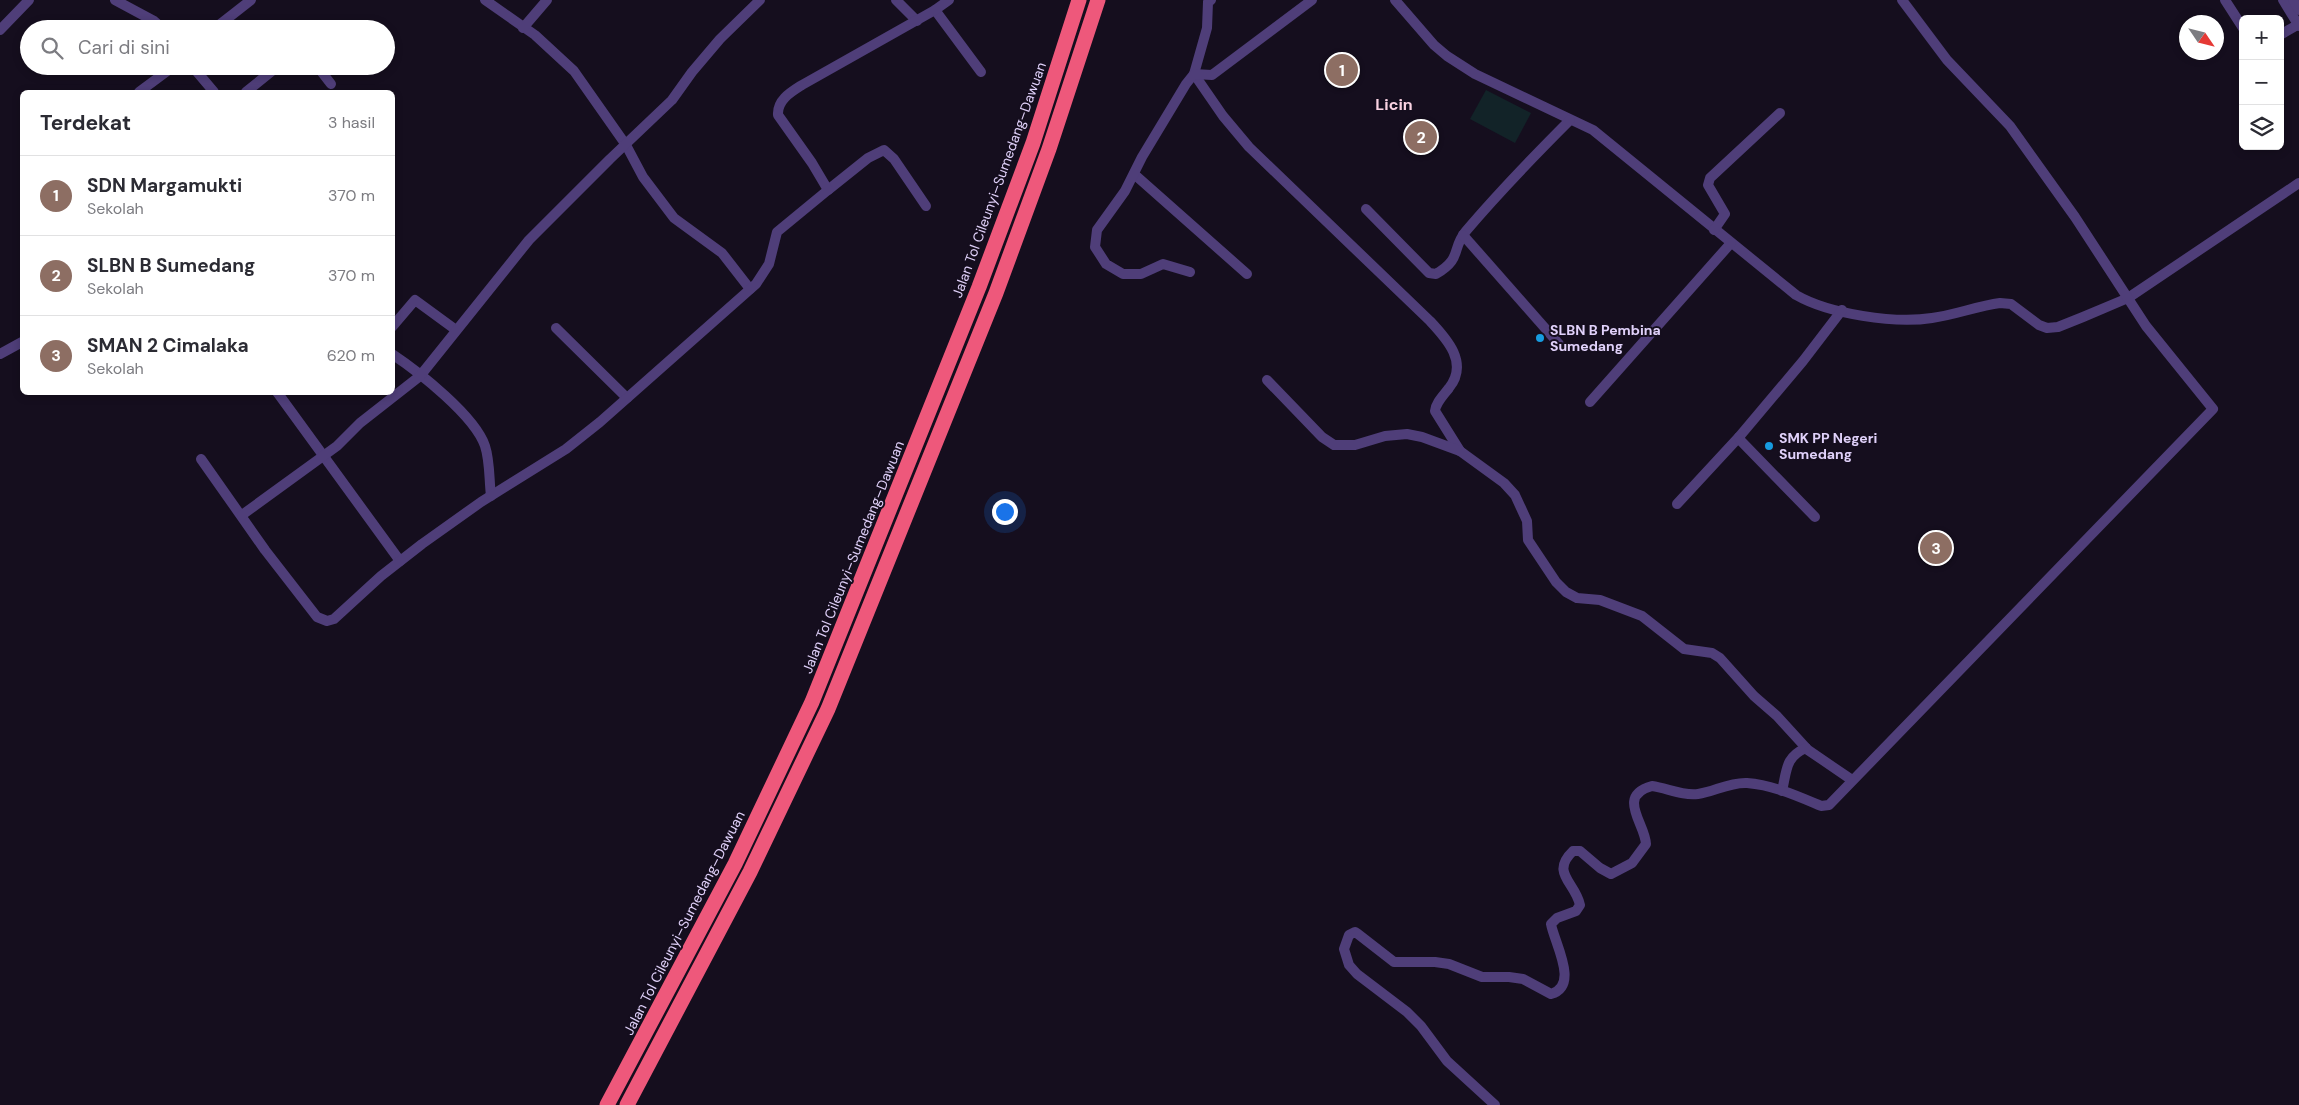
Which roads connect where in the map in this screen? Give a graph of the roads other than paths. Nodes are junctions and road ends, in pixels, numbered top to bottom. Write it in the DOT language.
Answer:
graph roads {
  1 [pos="29,0"];
  2 [pos="115,0"];
  3 [pos="251,0"];
  4 [pos="484,0"];
  5 [pos="547,0"];
  6 [pos="760,0"];
  7 [pos="896,0"];
  8 [pos="949,0"];
  9 [pos="1080,0"];
  10 [pos="1098,0"];
  11 [pos="1312,0"];
  12 [pos="1395,0"];
  13 [pos="1902,0"];
  14 [pos="2225,0"];
  15 [pos="2283,0"];
  16 [pos="1209,1"];
  17 [pos="2295,6"];
  18 [pos="935,10"];
  19 [pos="152,20"];
  20 [pos="225,20"];
  21 [pos="917,21"];
  22 [pos="2239,22"];
  23 [pos="2299,25"];
  24 [pos="523,28"];
  25 [pos="0,30"];
  26 [pos="2284,33"];
  27 [pos="981,72"];
  28 [pos="1194,74"];
  29 [pos="162,75"];
  30 [pos="200,75"];
  31 [pos="267,75"];
  32 [pos="324,75"];
  33 [pos="331,84"];
  34 [pos="142,90"];
  35 [pos="212,90"];
  36 [pos="248,90"];
  37 [pos="1780,113"];
  38 [pos="1570,120"];
  39 [pos="626,145"];
  40 [pos="1134,174"];
  41 [pos="2299,183"];
  42 [pos="828,190"];
  43 [pos="926,206"];
  44 [pos="1366,209"];
  45 [pos="1714,230"];
  46 [pos="1463,234"];
  47 [pos="1730,243"];
  48 [pos="1190,272"];
  49 [pos="1247,274"];
  50 [pos="750,289"];
  51 [pos="2128,298"];
  52 [pos="1842,310"];
  53 [pos="395,324"];
  54 [pos="556,328"];
  55 [pos="456,330"];
  56 [pos="20,343"];
  57 [pos="1559,344"];
  58 [pos="0,354"];
  59 [pos="395,356"];
  60 [pos="420,376"];
  61 [pos="1266,380"];
  62 [pos="279,395"];
  63 [pos="627,398"];
  64 [pos="1590,402"];
  65 [pos="1739,436"];
  66 [pos="1460,451"];
  67 [pos="322,457"];
  68 [pos="201,459"];
  69 [pos="491,496"];
  70 [pos="1677,504"];
  71 [pos="242,515"];
  72 [pos="1815,517"];
  73 [pos="400,561"];
  74 [pos="1806,748"];
  75 [pos="1852,780"];
  76 [pos="1782,791"];
  77 [pos="607,1105"];
  78 [pos="627,1105"];
  79 [pos="1495,1105"];
  1 -- 25 [label="street"];
  2 -- 19 [label="street"];
  3 -- 20 [label="street"];
  4 -- 24 [label="street"];
  5 -- 24 [label="street"];
  6 -- 39 [label="street"];
  7 -- 21 [label="street"];
  8 -- 18 [label="street"];
  9 -- 77 [label="highway, Jalan Tol Cileunyi–Sumedang–Dawuan"];
  10 -- 78 [label="highway"];
  11 -- 28 [label="street"];
  12 -- 38 [label="street"];
  13 -- 51 [label="street"];
  14 -- 22 [label="street"];
  15 -- 17 [label="street"];
  16 -- 28 [label="street"];
  17 -- 23 [label="street"];
  18 -- 21 [label="street"];
  18 -- 27 [label="street"];
  21 -- 42 [label="street"];
  23 -- 26 [label="street"];
  24 -- 39 [label="street"];
  28 -- 40 [label="street"];
  28 -- 66 [label="street"];
  29 -- 34 [label="street"];
  30 -- 35 [label="street"];
  31 -- 36 [label="street"];
  32 -- 33 [label="street"];
  37 -- 45 [label="street"];
  38 -- 45 [label="street"];
  38 -- 46 [label="street"];
  39 -- 50 [label="street"];
  39 -- 55 [label="street"];
  40 -- 48 [label="street"];
  40 -- 49 [label="street"];
  41 -- 51 [label="street"];
  42 -- 43 [label="street"];
  42 -- 50 [label="street"];
  44 -- 46 [label="street"];
  45 -- 47 [label="street"];
  46 -- 57 [label="street"];
  47 -- 52 [label="street"];
  47 -- 64 [label="street"];
  50 -- 63 [label="street"];
  51 -- 52 [label="street"];
  51 -- 75 [label="street"];
  52 -- 65 [label="street"];
  53 -- 55 [label="street"];
  54 -- 63 [label="street"];
  55 -- 60 [label="street"];
  56 -- 58 [label="street"];
  59 -- 60 [label="street"];
  60 -- 67 [label="street"];
  60 -- 69 [label="street"];
  61 -- 66 [label="street"];
  62 -- 67 [label="street"];
  63 -- 69 [label="street"];
  65 -- 70 [label="street"];
  65 -- 72 [label="street"];
  66 -- 74 [label="street"];
  67 -- 71 [label="street"];
  67 -- 73 [label="street"];
  68 -- 71 [label="street"];
  69 -- 73 [label="street"];
  71 -- 73 [label="street"];
  74 -- 75 [label="street"];
  74 -- 76 [label="street"];
  75 -- 76 [label="street"];
  76 -- 79 [label="street"];
}
